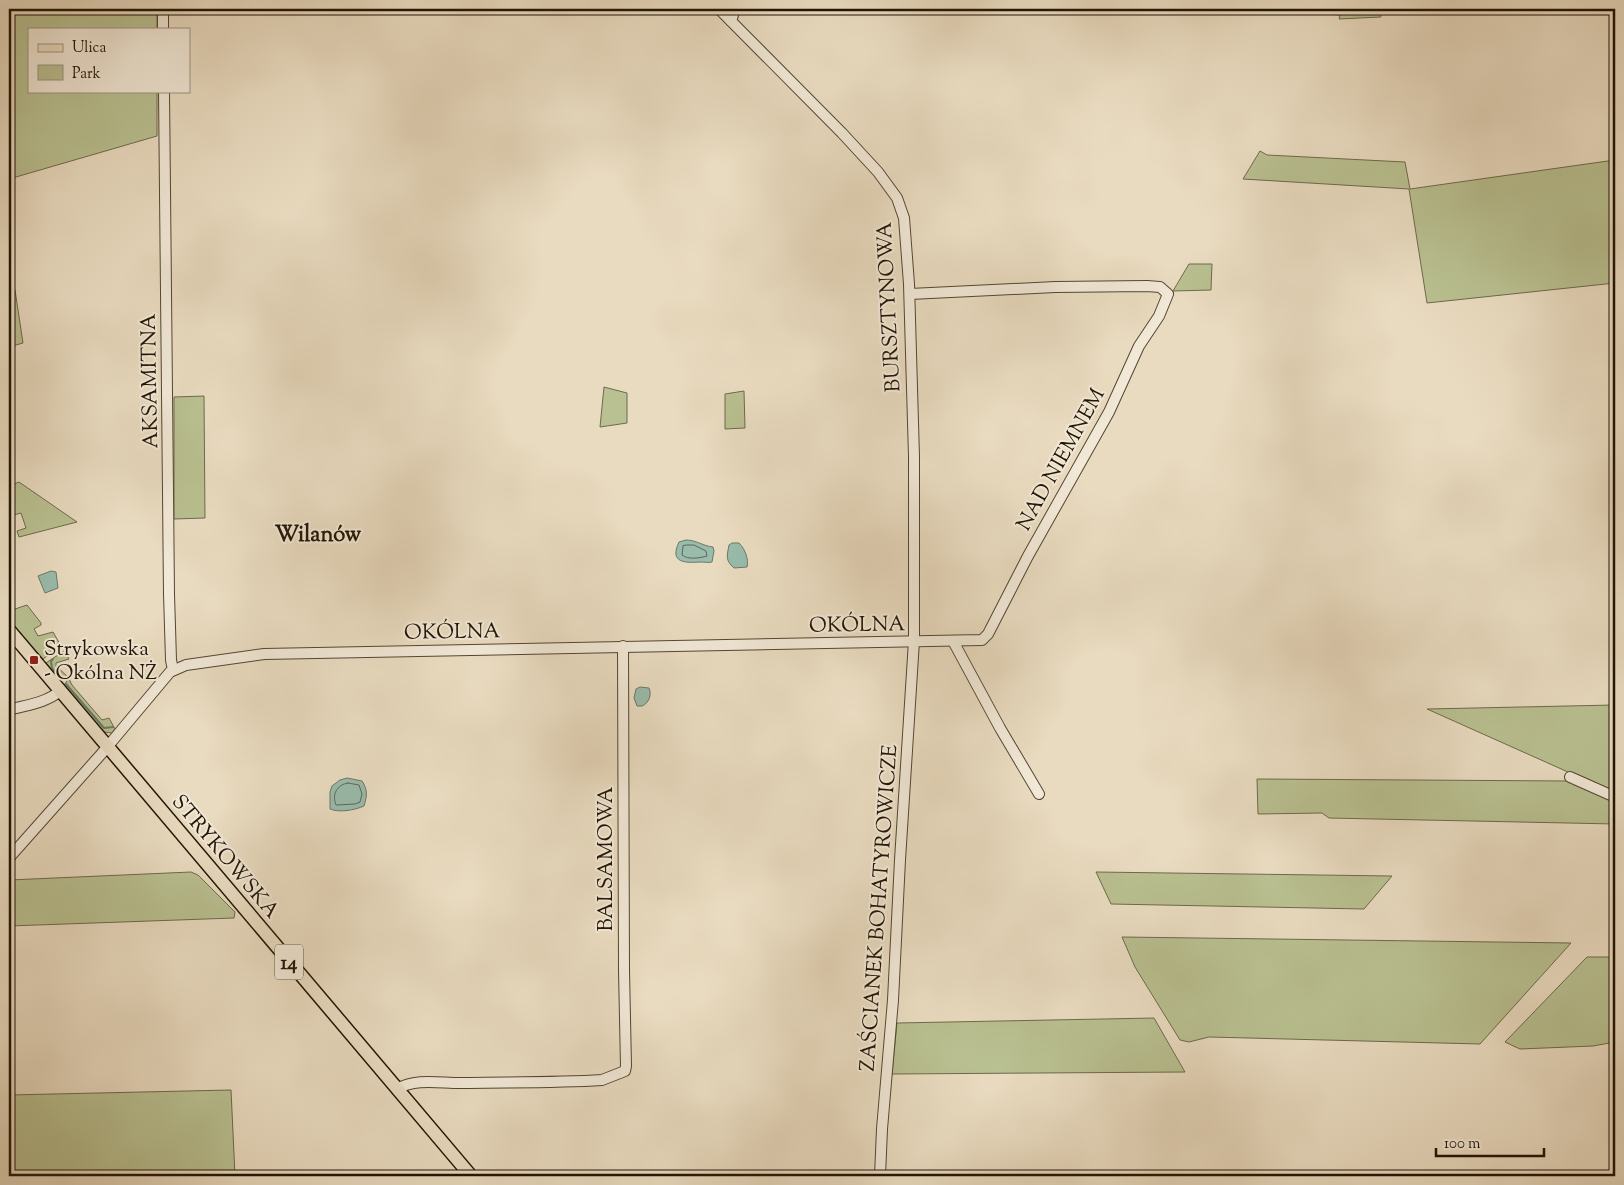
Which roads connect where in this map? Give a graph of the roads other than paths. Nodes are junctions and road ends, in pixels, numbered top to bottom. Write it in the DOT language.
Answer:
graph roads {
  1 [pos="163,9"];
  2 [pos="719,9"];
  3 [pos="735,9"];
  4 [pos="731,21"];
  5 [pos="163,28"];
  6 [pos="164,92"];
  7 [pos="910,294"];
  8 [pos="9,630"];
  9 [pos="982,640"];
  10 [pos="914,641"];
  11 [pos="953,641"];
  12 [pos="623,646"];
  13 [pos="173,670"];
  14 [pos="60,691"];
  15 [pos="9,710"];
  16 [pos="108,747"];
  17 [pos="1570,777"];
  18 [pos="1039,794"];
  19 [pos="1615,797"];
  20 [pos="9,858"];
  21 [pos="397,1089"];
  22 [pos="471,1176"];
  23 [pos="880,1176"];
  1 -- 5 [label="street"];
  2 -- 4 [label="street, BURSZTYNOWA"];
  3 -- 4 [label="street"];
  4 -- 7 [label="street, BURSZTYNOWA"];
  6 -- 13 [label="street, AKSAMITNA"];
  7 -- 9 [label="street, NAD NIEMNEM"];
  7 -- 10 [label="street, BURSZTYNOWA"];
  8 -- 14 [label="main road, STRYKOWSKA / 14"];
  9 -- 11 [label="street, OKÓLNA"];
  10 -- 11 [label="street, OKÓLNA"];
  10 -- 12 [label="street, OKÓLNA"];
  10 -- 23 [label="street, ZAŚCIANEK BOHATYROWICZE"];
  11 -- 18 [label="street"];
  12 -- 13 [label="street, OKÓLNA"];
  12 -- 21 [label="street, BALSAMOWA"];
  13 -- 16 [label="street"];
  14 -- 15 [label="street"];
  14 -- 16 [label="main road, STRYKOWSKA / 14"];
  16 -- 20 [label="street"];
  16 -- 21 [label="main road, STRYKOWSKA / 14"];
  17 -- 19 [label="street"];
  21 -- 22 [label="main road, STRYKOWSKA / 14"];
}
